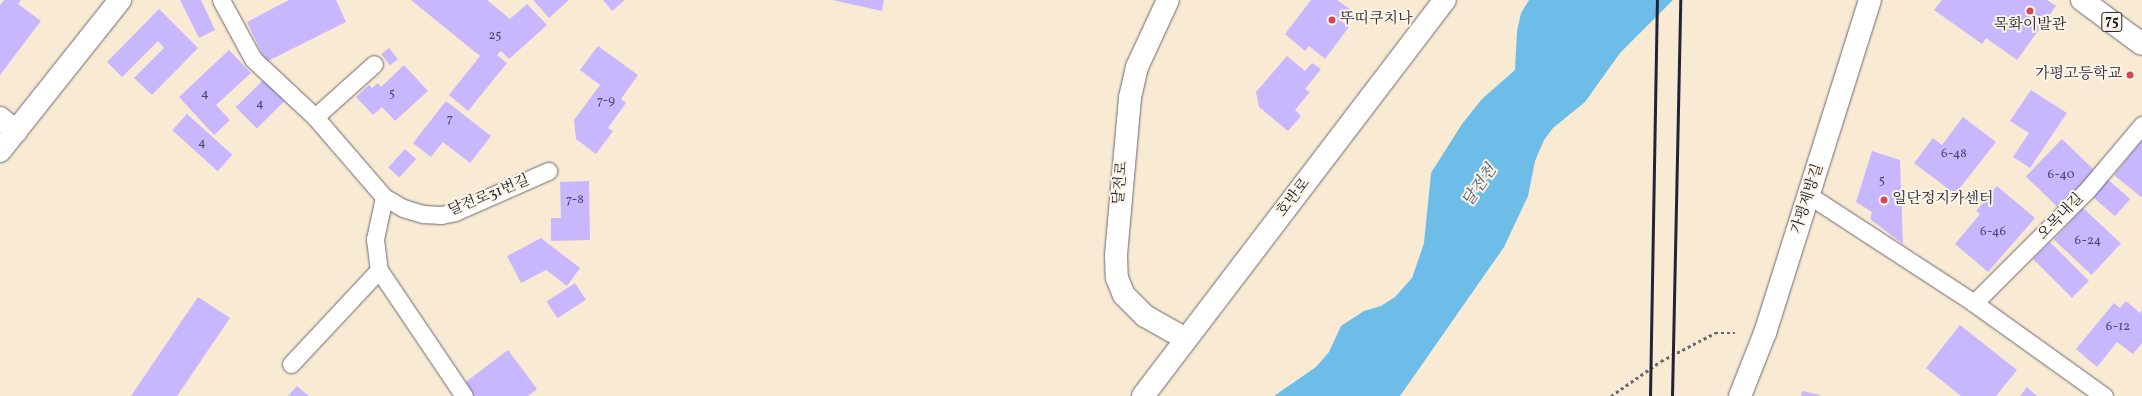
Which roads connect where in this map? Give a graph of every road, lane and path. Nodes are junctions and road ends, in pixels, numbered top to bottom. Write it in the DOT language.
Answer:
graph roads {
  1 [pos="120,0"];
  2 [pos="221,0"];
  3 [pos="1168,0"];
  4 [pos="1445,0"];
  5 [pos="1870,0"];
  6 [pos="2082,0"];
  7 [pos="2142,44"];
  8 [pos="374,64"];
  9 [pos="315,117"];
  10 [pos="8,124"];
  11 [pos="2142,125"];
  12 [pos="0,151"];
  13 [pos="548,171"];
  14 [pos="1810,196"];
  15 [pos="384,197"];
  16 [pos="379,270"];
  17 [pos="1974,304"];
  18 [pos="1765,333"];
  19 [pos="1186,339"];
  20 [pos="291,364"];
  21 [pos="464,396"];
  22 [pos="1143,396"];
  23 [pos="1611,396"];
  24 [pos="1740,396"];
  25 [pos="2104,396"];
  1 -- 10 [label="street"];
  2 -- 9 [label="lane, 달전로31번길"];
  3 -- 19 [label="street, 달전로"];
  4 -- 19 [label="street, 호반로"];
  5 -- 14 [label="street, 가평제방길"];
  6 -- 7 [label="street, 75"];
  8 -- 9 [label="lane"];
  9 -- 15 [label="lane, 달전로31번길"];
  10 -- 12 [label="street"];
  11 -- 17 [label="lane, 오목내길"];
  13 -- 15 [label="lane, 달전로31번길"];
  14 -- 17 [label="lane"];
  14 -- 18 [label="street, 가평제방길"];
  15 -- 16 [label="lane"];
  16 -- 20 [label="lane"];
  16 -- 21 [label="lane"];
  17 -- 25 [label="lane"];
  18 -- 23 [label="path"];
  18 -- 24 [label="street, 가평제방길"];
  19 -- 22 [label="street, 호반로"];
}
